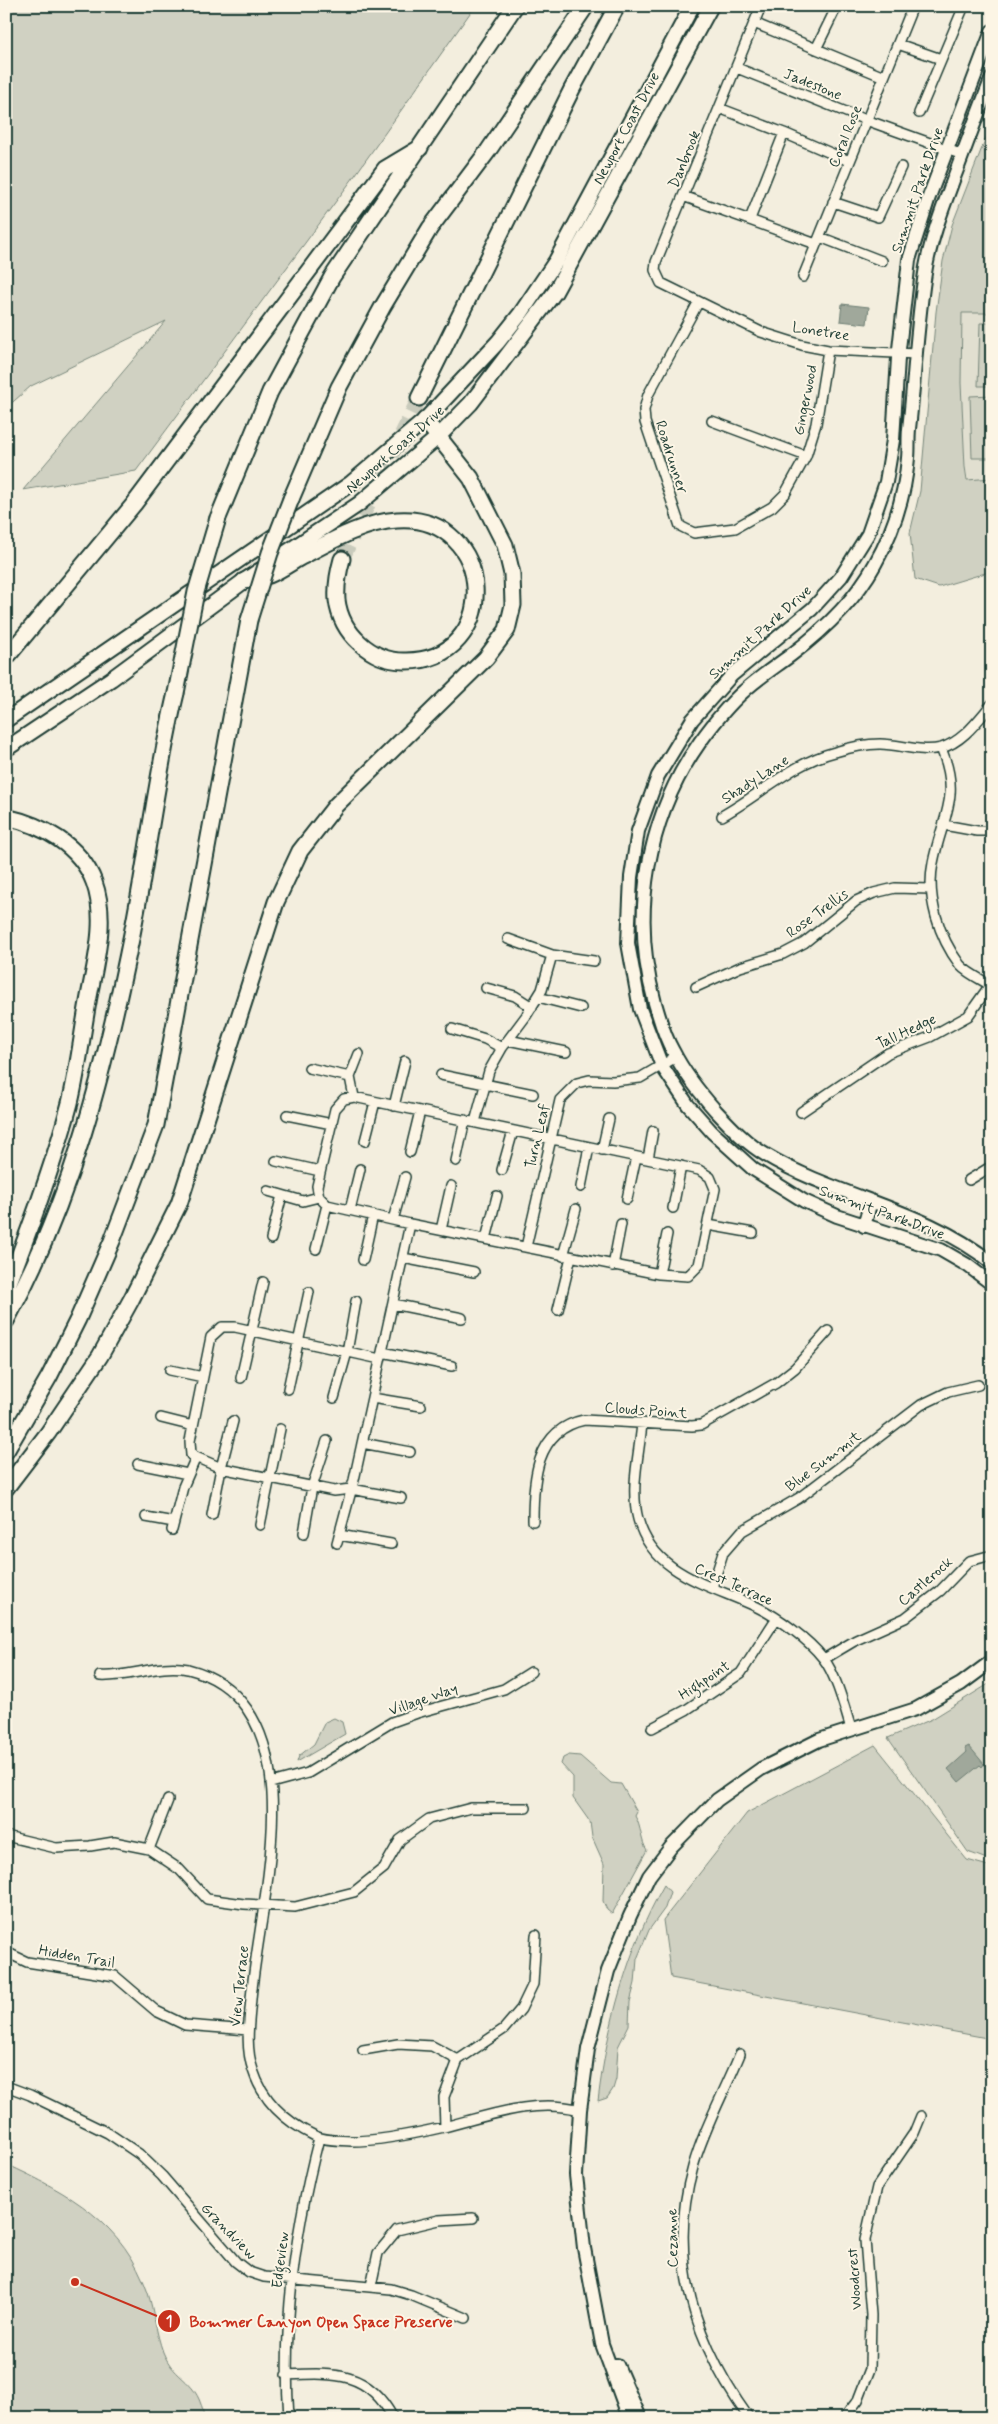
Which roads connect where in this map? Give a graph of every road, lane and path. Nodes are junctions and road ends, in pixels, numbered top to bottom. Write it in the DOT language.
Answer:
graph roads {
  1 [pos="515,6"];
  2 [pos="586,6"];
  3 [pos="617,6"];
  4 [pos="692,6"];
  5 [pos="711,6"];
  6 [pos="761,6"];
  7 [pos="837,6"];
  8 [pos="914,6"];
  9 [pos="964,6"];
  10 [pos="754,23"];
  11 [pos="992,31"];
  12 [pos="898,44"];
  13 [pos="816,49"];
  14 [pos="941,59"];
  15 [pos="737,68"];
  16 [pos="884,76"];
  17 [pos="992,78"];
  18 [pos="719,108"];
  19 [pos="919,113"];
  20 [pos="866,120"];
  21 [pos="784,133"];
  22 [pos="420,148"];
  23 [pos="948,151"];
  24 [pos="963,155"];
  25 [pos="849,162"];
  26 [pos="901,167"];
  27 [pos="684,196"];
  28 [pos="833,202"];
  29 [pos="750,219"];
  30 [pos="818,241"];
  31 [pos="882,261"];
  32 [pos="802,277"];
  33 [pos="698,303"];
  34 [pos="828,350"];
  35 [pos="898,353"];
  36 [pos="916,354"];
  37 [pos="419,398"];
  38 [pos="425,420"];
  39 [pos="712,421"];
  40 [pos="438,437"];
  41 [pos="806,456"];
  42 [pos="694,533"];
  43 [pos="342,559"];
  44 [pos="244,581"];
  45 [pos="6,658"];
  46 [pos="992,704"];
  47 [pos="6,720"];
  48 [pos="941,748"];
  49 [pos="6,749"];
  50 [pos="722,816"];
  51 [pos="6,817"];
  52 [pos="944,824"];
  53 [pos="992,831"];
  54 [pos="930,889"];
  55 [pos="508,939"];
  56 [pos="552,956"];
  57 [pos="594,961"];
  58 [pos="991,986"];
  59 [pos="486,988"];
  60 [pos="696,988"];
  61 [pos="538,997"];
  62 [pos="532,1007"];
  63 [pos="582,1008"];
  64 [pos="452,1029"];
  65 [pos="505,1044"];
  66 [pos="566,1052"];
  67 [pos="358,1054"];
  68 [pos="676,1058"];
  69 [pos="405,1061"];
  70 [pos="662,1066"];
  71 [pos="309,1068"];
  72 [pos="441,1075"];
  73 [pos="350,1078"];
  74 [pos="485,1084"];
  75 [pos="532,1094"];
  76 [pos="354,1097"];
  77 [pos="375,1102"];
  78 [pos="394,1106"];
  79 [pos="420,1111"];
  80 [pos="801,1112"];
  81 [pos="287,1114"];
  82 [pos="609,1119"];
  83 [pos="470,1121"];
  84 [pos="332,1124"];
  85 [pos="513,1131"];
  86 [pos="653,1131"];
  87 [pos="551,1138"];
  88 [pos="365,1141"];
  89 [pos="589,1147"];
  90 [pos="602,1150"];
  91 [pos="410,1152"];
  92 [pos="636,1157"];
  93 [pos="648,1159"];
  94 [pos="276,1161"];
  95 [pos="456,1161"];
  96 [pos="681,1166"];
  97 [pos="992,1166"];
  98 [pos="360,1169"];
  99 [pos="502,1170"];
  100 [pos="320,1172"];
  101 [pos="405,1177"];
  102 [pos="969,1180"];
  103 [pos="820,1182"];
  104 [pos="451,1186"];
  105 [pos="581,1187"];
  106 [pos="268,1192"];
  107 [pos="282,1195"];
  108 [pos="497,1196"];
  109 [pos="319,1197"];
  110 [pos="626,1199"];
  111 [pos="871,1201"];
  112 [pos="327,1205"];
  113 [pos="813,1205"];
  114 [pos="673,1208"];
  115 [pos="576,1209"];
  116 [pos="350,1210"];
  117 [pos="373,1216"];
  118 [pos="393,1220"];
  119 [pos="410,1224"];
  120 [pos="622,1224"];
  121 [pos="708,1225"];
  122 [pos="864,1226"];
  123 [pos="441,1230"];
  124 [pos="753,1233"];
  125 [pos="667,1234"];
  126 [pos="271,1239"];
  127 [pos="486,1239"];
  128 [pos="526,1247"];
  129 [pos="316,1249"];
  130 [pos="567,1256"];
  131 [pos="403,1258"];
  132 [pos="363,1260"];
  133 [pos="992,1263"];
  134 [pos="613,1266"];
  135 [pos="474,1272"];
  136 [pos="659,1274"];
  137 [pos="263,1282"];
  138 [pos="992,1284"];
  139 [pos="6,1290"];
  140 [pos="309,1292"];
  141 [pos="356,1301"];
  142 [pos="393,1304"];
  143 [pos="558,1310"];
  144 [pos="462,1318"];
  145 [pos="6,1321"];
  146 [pos="828,1330"];
  147 [pos="252,1331"];
  148 [pos="299,1341"];
  149 [pos="347,1352"];
  150 [pos="381,1355"];
  151 [pos="452,1366"];
  152 [pos="170,1370"];
  153 [pos="203,1377"];
  154 [pos="241,1378"];
  155 [pos="978,1385"];
  156 [pos="288,1388"];
  157 [pos="334,1398"];
  158 [pos="372,1398"];
  159 [pos="421,1406"];
  160 [pos="161,1418"];
  161 [pos="233,1420"];
  162 [pos="642,1424"];
  163 [pos="193,1426"];
  164 [pos="280,1429"];
  165 [pos="326,1441"];
  166 [pos="362,1443"];
  167 [pos="6,1451"];
  168 [pos="410,1452"];
  169 [pos="193,1456"];
  170 [pos="138,1464"];
  171 [pos="220,1468"];
  172 [pos="188,1474"];
  173 [pos="268,1477"];
  174 [pos="312,1487"];
  175 [pos="6,1488"];
  176 [pos="351,1489"];
  177 [pos="401,1498"];
  178 [pos="212,1515"];
  179 [pos="146,1517"];
  180 [pos="533,1521"];
  181 [pos="260,1525"];
  182 [pos="304,1533"];
  183 [pos="391,1544"];
  184 [pos="992,1555"];
  185 [pos="712,1587"];
  186 [pos="776,1618"];
  187 [pos="824,1659"];
  188 [pos="992,1661"];
  189 [pos="531,1672"];
  190 [pos="100,1676"];
  191 [pos="652,1728"];
  192 [pos="851,1728"];
  193 [pos="271,1783"];
  194 [pos="168,1800"];
  195 [pos="526,1808"];
  196 [pos="6,1836"];
  197 [pos="149,1848"];
  198 [pos="262,1905"];
  199 [pos="536,1935"];
  200 [pos="6,1952"];
  201 [pos="248,2030"];
  202 [pos="363,2050"];
  203 [pos="740,2054"];
  204 [pos="458,2060"];
  205 [pos="6,2086"];
  206 [pos="580,2110"];
  207 [pos="921,2116"];
  208 [pos="445,2127"];
  209 [pos="318,2138"];
  210 [pos="472,2218"];
  211 [pos="291,2280"];
  212 [pos="370,2286"];
  213 [pos="466,2318"];
  214 [pos="598,2319"];
  215 [pos="286,2375"];
  216 [pos="289,2418"];
  217 [pos="393,2418"];
  218 [pos="629,2418"];
  219 [pos="640,2418"];
  220 [pos="749,2418"];
  221 [pos="844,2418"];
  1 -- 22 [label="highway"];
  2 -- 167 [label="highway, bridge"];
  3 -- 37 [label="highway"];
  4 -- 38 [label="main road, Newport Coast Drive"];
  5 -- 40 [label="main road, Newport Coast Drive"];
  6 -- 10 [label="street, Danbrook"];
  7 -- 13 [label="street"];
  8 -- 12 [label="street, Coral Rose"];
  9 -- 14 [label="street"];
  10 -- 13 [label="street"];
  10 -- 15 [label="street, Danbrook"];
  11 -- 23 [label="street, Summit Park Drive"];
  12 -- 14 [label="street"];
  12 -- 16 [label="street, Coral Rose"];
  13 -- 16 [label="street"];
  14 -- 19 [label="street"];
  15 -- 18 [label="street, Danbrook"];
  15 -- 20 [label="street, Jadestone"];
  16 -- 20 [label="street, Coral Rose"];
  17 -- 24 [label="street, Summit Park Drive"];
  18 -- 21 [label="street"];
  18 -- 27 [label="street, Danbrook"];
  20 -- 23 [label="street, Jadestone"];
  20 -- 25 [label="street, Coral Rose"];
  21 -- 25 [label="street"];
  21 -- 29 [label="street"];
  22 -- 45 [label="highway"];
  22 -- 145 [label="highway, bridge"];
  23 -- 24 [label="street, Jadestone"];
  23 -- 35 [label="street, Summit Park Drive"];
  24 -- 36 [label="street, Summit Park Drive"];
  25 -- 28 [label="street, Coral Rose"];
  26 -- 28 [label="street"];
  27 -- 29 [label="street"];
  27 -- 33 [label="street, Danbrook"];
  28 -- 30 [label="street, Coral Rose"];
  29 -- 30 [label="street"];
  30 -- 31 [label="street"];
  30 -- 32 [label="street, Coral Rose"];
  33 -- 34 [label="street, Lonetree"];
  33 -- 42 [label="street, Roadrunner"];
  34 -- 35 [label="street, Lonetree"];
  34 -- 41 [label="street, Gingerwood"];
  35 -- 36 [label="street, Lonetree"];
  35 -- 70 [label="street, Summit Park Drive"];
  36 -- 68 [label="street, Summit Park Drive"];
  38 -- 40 [label="highway"];
  38 -- 47 [label="main road, Newport Coast Drive"];
  39 -- 41 [label="street, Gingerwood"];
  40 -- 44 [label="main road, Newport Coast Drive"];
  40 -- 175 [label="highway"];
  41 -- 42 [label="street, Gingerwood"];
  43 -- 44 [label="highway"];
  44 -- 49 [label="main road, Newport Coast Drive"];
  46 -- 48 [label="street"];
  48 -- 50 [label="street, Shady Lane"];
  48 -- 52 [label="street"];
  51 -- 139 [label="highway"];
  52 -- 53 [label="street"];
  52 -- 54 [label="street"];
  54 -- 58 [label="street"];
  54 -- 60 [label="street, Rose Trellis"];
  55 -- 56 [label="street"];
  56 -- 57 [label="street"];
  56 -- 61 [label="street"];
  58 -- 80 [label="street, Tall Hedge"];
  59 -- 62 [label="street"];
  61 -- 62 [label="street"];
  61 -- 63 [label="street"];
  62 -- 65 [label="street"];
  64 -- 65 [label="street"];
  65 -- 66 [label="street"];
  65 -- 74 [label="street"];
  67 -- 73 [label="street"];
  68 -- 70 [label="street, Turn Leaf"];
  68 -- 103 [label="street, Summit Park Drive"];
  69 -- 78 [label="street"];
  70 -- 87 [label="street, Turn Leaf"];
  70 -- 113 [label="street, Summit Park Drive"];
  71 -- 73 [label="street"];
  72 -- 74 [label="street"];
  73 -- 76 [label="street"];
  74 -- 75 [label="street"];
  74 -- 83 [label="street"];
  76 -- 77 [label="street"];
  76 -- 84 [label="street"];
  77 -- 78 [label="street"];
  77 -- 88 [label="street"];
  78 -- 79 [label="street"];
  79 -- 83 [label="street"];
  79 -- 91 [label="street"];
  81 -- 84 [label="street"];
  82 -- 90 [label="street"];
  83 -- 85 [label="street"];
  83 -- 95 [label="street"];
  84 -- 100 [label="street"];
  85 -- 87 [label="street"];
  85 -- 99 [label="street"];
  86 -- 93 [label="street"];
  87 -- 89 [label="street"];
  87 -- 128 [label="street, Turn Leaf"];
  89 -- 90 [label="street"];
  89 -- 105 [label="street"];
  90 -- 92 [label="street"];
  92 -- 93 [label="street"];
  92 -- 110 [label="street"];
  93 -- 96 [label="street"];
  94 -- 100 [label="street"];
  96 -- 114 [label="street"];
  96 -- 121 [label="street"];
  97 -- 102 [label="street"];
  98 -- 116 [label="street"];
  100 -- 109 [label="street"];
  101 -- 118 [label="street"];
  103 -- 111 [label="street, Summit Park Drive"];
  103 -- 113 [label="street"];
  104 -- 123 [label="street"];
  106 -- 107 [label="street"];
  107 -- 109 [label="street"];
  107 -- 126 [label="street"];
  108 -- 127 [label="street"];
  109 -- 112 [label="street"];
  111 -- 122 [label="street"];
  111 -- 133 [label="street, Summit Park Drive"];
  112 -- 116 [label="street"];
  112 -- 129 [label="street"];
  113 -- 122 [label="street, Summit Park Drive"];
  115 -- 130 [label="street"];
  116 -- 117 [label="street"];
  117 -- 118 [label="street"];
  117 -- 132 [label="street"];
  118 -- 119 [label="street"];
  119 -- 123 [label="street"];
  119 -- 131 [label="street"];
  120 -- 134 [label="street"];
  121 -- 124 [label="street"];
  121 -- 136 [label="street"];
  122 -- 138 [label="street, Summit Park Drive"];
  123 -- 127 [label="street"];
  125 -- 136 [label="street"];
  127 -- 128 [label="street"];
  128 -- 130 [label="street"];
  130 -- 134 [label="street"];
  130 -- 143 [label="street"];
  131 -- 135 [label="street"];
  131 -- 142 [label="street"];
  134 -- 136 [label="street"];
  137 -- 147 [label="street"];
  140 -- 148 [label="street"];
  141 -- 149 [label="street"];
  142 -- 144 [label="street"];
  142 -- 150 [label="street"];
  146 -- 162 [label="street, Clouds Point"];
  147 -- 148 [label="street"];
  147 -- 153 [label="street"];
  147 -- 154 [label="street"];
  148 -- 149 [label="street"];
  148 -- 156 [label="street"];
  149 -- 150 [label="street"];
  149 -- 157 [label="street"];
  150 -- 151 [label="street"];
  150 -- 158 [label="street"];
  152 -- 153 [label="street"];
  153 -- 163 [label="street"];
  155 -- 185 [label="street, Blue Summit"];
  158 -- 159 [label="street"];
  158 -- 166 [label="street"];
  160 -- 163 [label="street"];
  161 -- 171 [label="street"];
  162 -- 180 [label="street, Clouds Point"];
  162 -- 185 [label="street, Crest Terrace"];
  163 -- 169 [label="street"];
  164 -- 173 [label="street"];
  165 -- 174 [label="street"];
  166 -- 168 [label="street"];
  166 -- 176 [label="street"];
  169 -- 171 [label="street"];
  169 -- 172 [label="street"];
  170 -- 172 [label="street"];
  171 -- 173 [label="street"];
  171 -- 178 [label="street"];
  172 -- 179 [label="street"];
  173 -- 174 [label="street"];
  173 -- 181 [label="street"];
  174 -- 176 [label="street"];
  174 -- 182 [label="street"];
  176 -- 177 [label="street"];
  176 -- 183 [label="street"];
  184 -- 187 [label="street, Castlerock"];
  185 -- 186 [label="street, Crest Terrace"];
  186 -- 187 [label="street, Crest Terrace"];
  186 -- 191 [label="street, Highpoint"];
  187 -- 192 [label="street, Crest Terrace"];
  188 -- 192 [label="street"];
  189 -- 193 [label="street, Village Way"];
  190 -- 193 [label="street, View Terrace"];
  192 -- 206 [label="street"];
  193 -- 198 [label="street, View Terrace"];
  194 -- 197 [label="street"];
  195 -- 198 [label="street"];
  196 -- 197 [label="street"];
  197 -- 198 [label="street"];
  198 -- 201 [label="street, View Terrace"];
  199 -- 204 [label="street"];
  200 -- 201 [label="street, Hidden Trail"];
  201 -- 209 [label="street, View Terrace"];
  202 -- 204 [label="street"];
  203 -- 220 [label="street, Cezanne"];
  204 -- 208 [label="street"];
  205 -- 211 [label="street, Grandview"];
  206 -- 208 [label="street, View Terrace"];
  206 -- 214 [label="street"];
  207 -- 221 [label="street, Woodcrest"];
  208 -- 209 [label="street, View Terrace"];
  209 -- 211 [label="street, Edgeview"];
  210 -- 212 [label="street"];
  211 -- 212 [label="street, Grandview"];
  211 -- 215 [label="street, Edgeview"];
  212 -- 213 [label="street, Grandview"];
  214 -- 218 [label="street"];
  214 -- 219 [label="street"];
  215 -- 216 [label="street, Edgeview"];
  215 -- 217 [label="street"];
}
